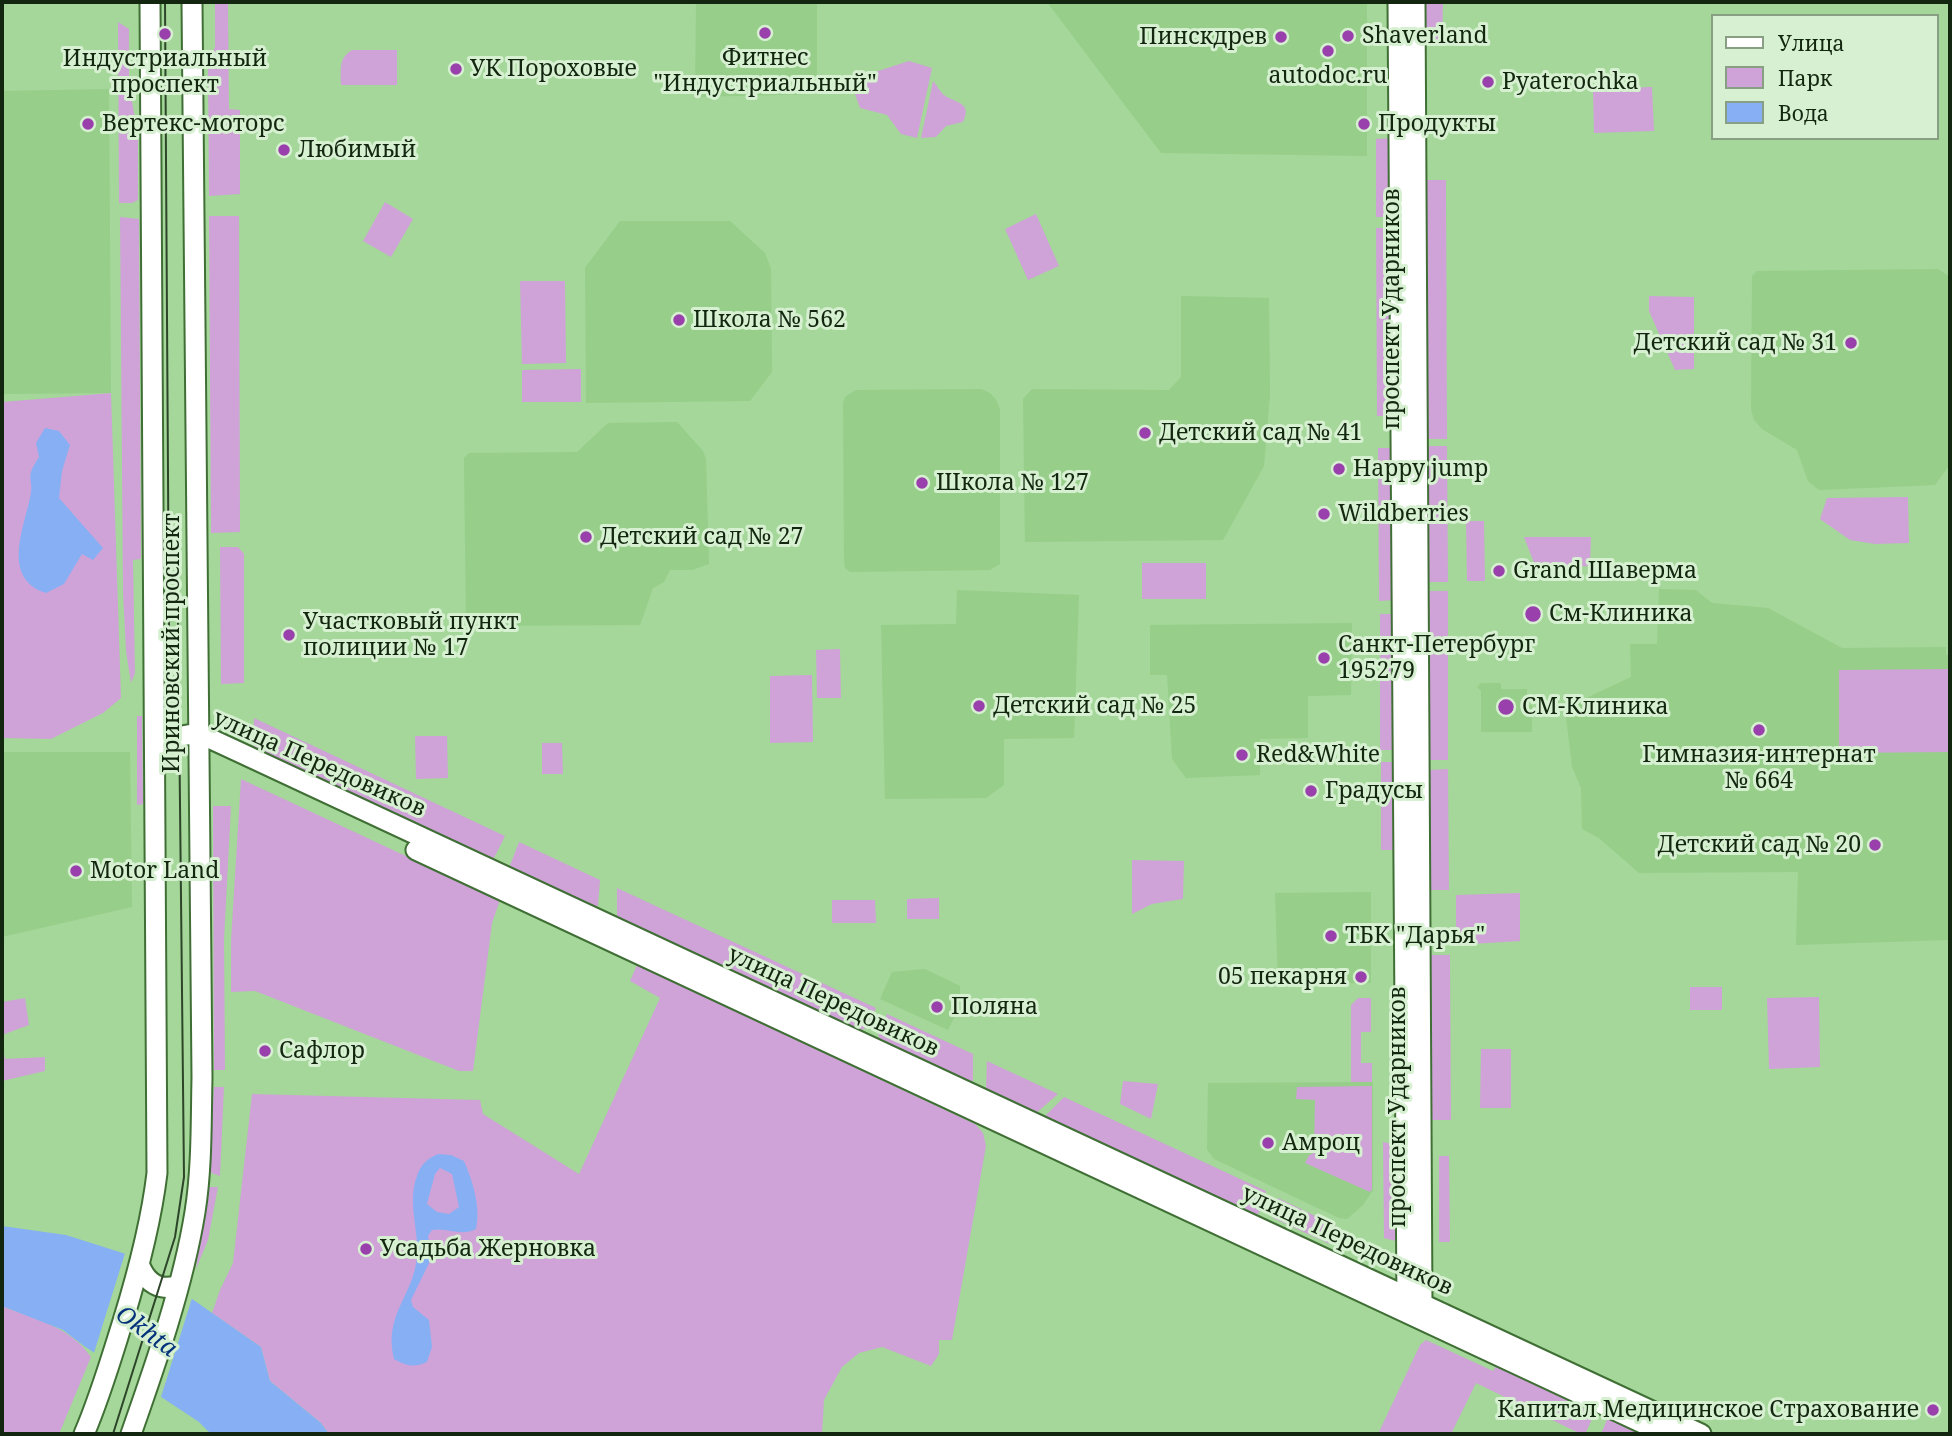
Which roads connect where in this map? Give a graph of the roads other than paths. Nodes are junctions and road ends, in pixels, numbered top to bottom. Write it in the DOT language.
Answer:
graph roads {
  1 [pos="150,2"];
  2 [pos="192,2"];
  3 [pos="1398,2"];
  4 [pos="1415,2"];
  5 [pos="155,741"];
  6 [pos="198,741"];
  7 [pos="1412,766"];
  8 [pos="141,1261"];
  9 [pos="179,1283"];
  10 [pos="1412,1304"];
  11 [pos="84,1434"];
  12 [pos="131,1434"];
  13 [pos="1666,1434"];
  14 [pos="1702,1434"];
  1 -- 5 [label="main road, Ириновский проспект"];
  2 -- 6 [label="main road, Ириновский проспект"];
  3 -- 7 [label="main road, проспект Ударников"];
  4 -- 7 [label="main road, проспект Ударников"];
  5 -- 6 [label="main road, улица Передовиков"];
  5 -- 8 [label="main road, Ириновский проспект"];
  6 -- 9 [label="main road, Ириновский проспект"];
  6 -- 10 [label="main road, улица Передовиков"];
  7 -- 10 [label="main road, проспект Ударников"];
  8 -- 9 [label="main road"];
  8 -- 11 [label="main road, Ириновский проспект"];
  9 -- 12 [label="main road, Ириновский проспект"];
  10 -- 13 [label="main road, улица Передовиков"];
  10 -- 14 [label="main road, улица Передовиков"];
}
